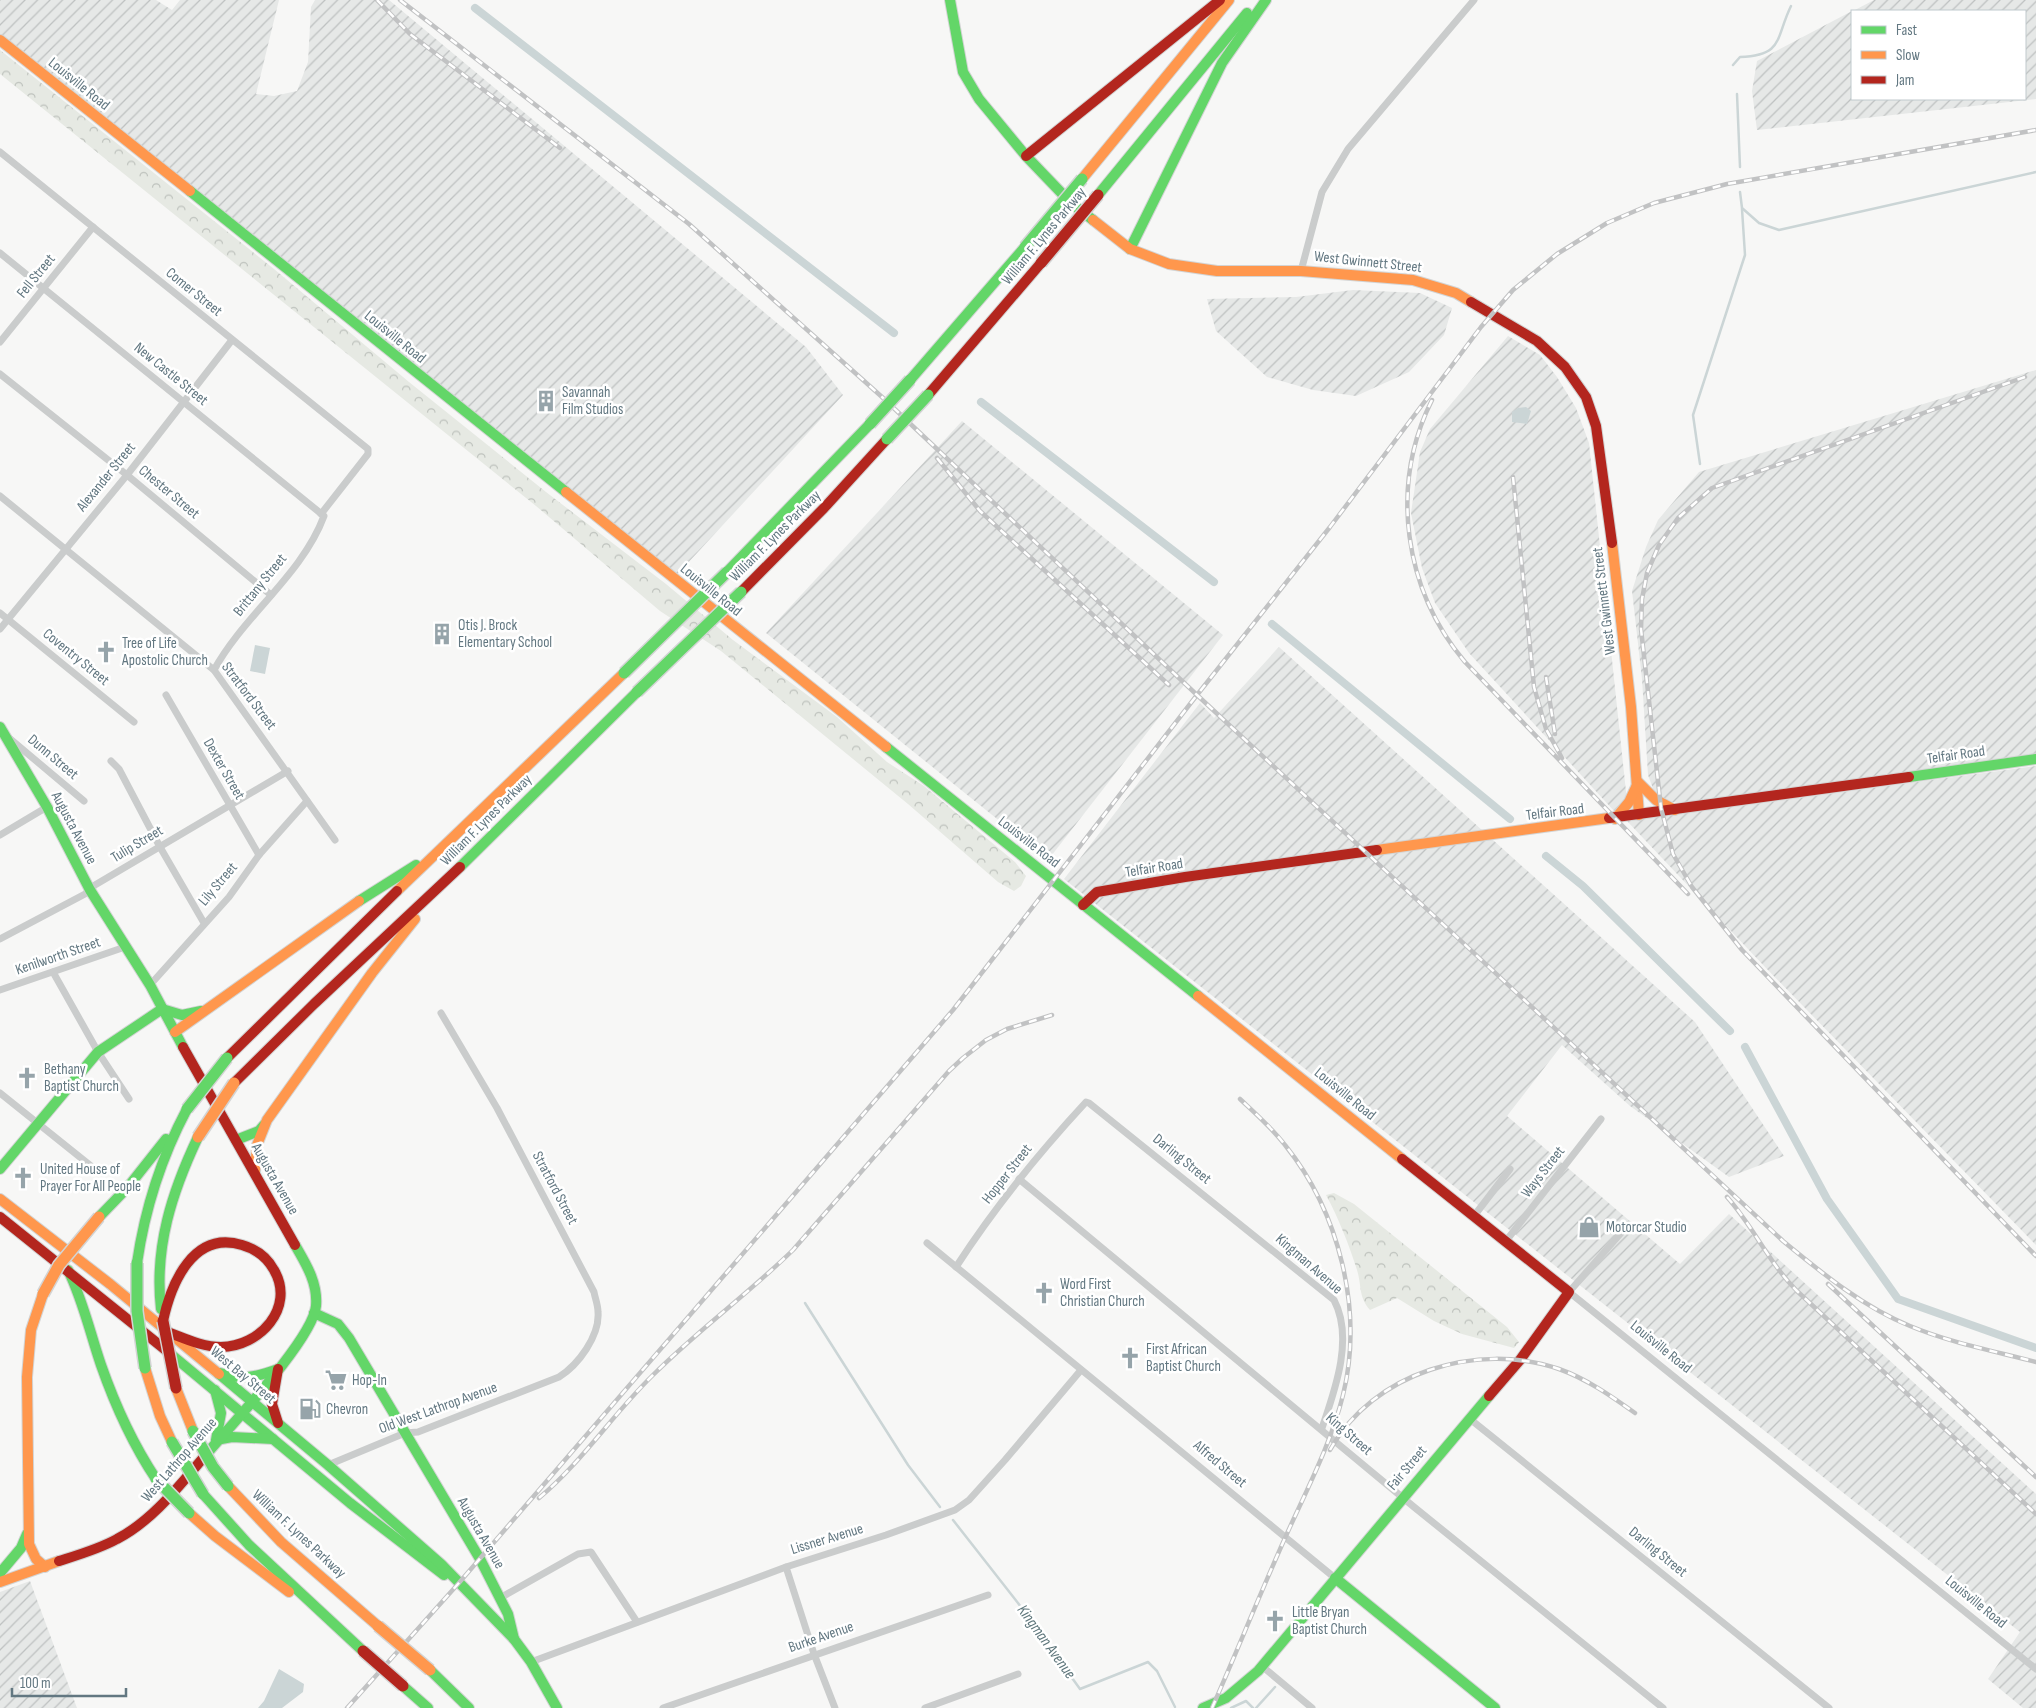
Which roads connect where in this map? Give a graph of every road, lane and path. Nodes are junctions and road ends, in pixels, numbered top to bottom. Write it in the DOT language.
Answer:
graph roads {
  1 [pos="950,0"];
  2 [pos="1220,0"];
  3 [pos="1229,0"];
  4 [pos="1258,0"];
  5 [pos="1266,0"];
  6 [pos="1474,0"];
  7 [pos="0,40"];
  8 [pos="0,152"];
  9 [pos="1026,156"];
  10 [pos="93,227"];
  11 [pos="1130,249"];
  12 [pos="0,253"];
  13 [pos="1301,271"];
  14 [pos="44,288"];
  15 [pos="232,340"];
  16 [pos="0,342"];
  17 [pos="0,374"];
  18 [pos="182,402"];
  19 [pos="368,454"];
  20 [pos="127,475"];
  21 [pos="0,496"];
  22 [pos="323,515"];
  23 [pos="65,549"];
  24 [pos="271,595"];
  25 [pos="0,613"];
  26 [pos="8,619"];
  27 [pos="0,629"];
  28 [pos="214,670"];
  29 [pos="166,695"];
  30 [pos="134,722"];
  31 [pos="2,730"];
  32 [pos="2036,759"];
  33 [pos="110,760"];
  34 [pos="288,771"];
  35 [pos="1638,782"];
  36 [pos="84,801"];
  37 [pos="307,801"];
  38 [pos="229,805"];
  39 [pos="46,807"];
  40 [pos="1676,810"];
  41 [pos="1642,814"];
  42 [pos="1615,818"];
  43 [pos="0,835"];
  44 [pos="335,840"];
  45 [pos="160,847"];
  46 [pos="435,854"];
  47 [pos="259,855"];
  48 [pos="440,887"];
  49 [pos="90,890"];
  50 [pos="1083,905"];
  51 [pos="204,923"];
  52 [pos="0,939"];
  53 [pos="125,946"];
  54 [pos="53,972"];
  55 [pos="150,986"];
  56 [pos="0,990"];
  57 [pos="162,1008"];
  58 [pos="206,1010"];
  59 [pos="441,1013"];
  60 [pos="175,1032"];
  61 [pos="98,1052"];
  62 [pos="0,1092"];
  63 [pos="129,1100"];
  64 [pos="1086,1102"];
  65 [pos="1601,1119"];
  66 [pos="268,1120"];
  67 [pos="38,1124"];
  68 [pos="179,1124"];
  69 [pos="236,1140"];
  70 [pos="91,1166"];
  71 [pos="0,1169"];
  72 [pos="1510,1169"];
  73 [pos="255,1171"];
  74 [pos="1019,1179"];
  75 [pos="0,1199"];
  76 [pos="1474,1216"];
  77 [pos="0,1217"];
  78 [pos="1621,1233"];
  79 [pos="1259,1240"];
  80 [pos="1506,1241"];
  81 [pos="927,1243"];
  82 [pos="956,1267"];
  83 [pos="68,1270"];
  84 [pos="1569,1292"];
  85 [pos="164,1304"];
  86 [pos="314,1313"];
  87 [pos="170,1333"];
  88 [pos="278,1369"];
  89 [pos="1081,1370"];
  90 [pos="216,1372"];
  91 [pos="559,1378"];
  92 [pos="214,1389"];
  93 [pos="250,1400"];
  94 [pos="240,1412"];
  95 [pos="1470,1419"];
  96 [pos="279,1425"];
  97 [pos="1322,1428"];
  98 [pos="406,1433"];
  99 [pos="274,1439"];
  100 [pos="216,1440"];
  101 [pos="328,1465"];
  102 [pos="1403,1498"];
  103 [pos="28,1529"];
  104 [pos="786,1566"];
  105 [pos="45,1567"];
  106 [pos="0,1573"];
  107 [pos="1335,1578"];
  108 [pos="0,1582"];
  109 [pos="458,1584"];
  110 [pos="988,1595"];
  111 [pos="500,1598"];
  112 [pos="637,1622"];
  113 [pos="514,1639"];
  114 [pos="363,1651"];
  115 [pos="814,1654"];
  116 [pos="531,1662"];
  117 [pos="1263,1667"];
  118 [pos="2036,1669"];
  119 [pos="1018,1674"];
  120 [pos="1490,1706"];
  121 [pos="428,1708"];
  122 [pos="469,1708"];
  123 [pos="557,1708"];
  124 [pos="663,1708"];
  125 [pos="835,1708"];
  126 [pos="926,1708"];
  127 [pos="1203,1708"];
  128 [pos="1312,1708"];
  129 [pos="1663,1708"];
  130 [pos="1829,1708"];
  1 -- 9 [label="main road, West Gwinnett Street"];
  2 -- 9 [label="main road"];
  3 -- 46 [label="main road, William F. Lynes Parkway, bridge"];
  4 -- 48 [label="main road, William F. Lynes Parkway, bridge"];
  5 -- 11 [label="main road"];
  6 -- 13 [label="street"];
  7 -- 50 [label="main road, Louisville Road"];
  8 -- 10 [label="street, Comer Street"];
  9 -- 11 [label="main road, West Gwinnett Street"];
  10 -- 14 [label="street, Fell Street"];
  10 -- 15 [label="street, Comer Street"];
  11 -- 13 [label="main road, West Gwinnett Street"];
  12 -- 14 [label="street, New Castle Street"];
  13 -- 35 [label="main road, West Gwinnett Street"];
  14 -- 16 [label="street, Fell Street"];
  14 -- 18 [label="street, New Castle Street"];
  15 -- 18 [label="street, Alexander Street"];
  15 -- 19 [label="street, Comer Street"];
  17 -- 20 [label="street, Chester Street"];
  18 -- 20 [label="street, Alexander Street"];
  18 -- 22 [label="street, New Castle Street"];
  19 -- 22 [label="street, Brittany Street"];
  20 -- 23 [label="street, Alexander Street"];
  20 -- 24 [label="street, Chester Street"];
  21 -- 23 [label="street, Stratford Street"];
  22 -- 24 [label="street, Brittany Street"];
  23 -- 26 [label="street, Alexander Street"];
  23 -- 28 [label="street, Stratford Street"];
  24 -- 28 [label="street, Brittany Street"];
  25 -- 26 [label="street, Coventry Street"];
  26 -- 27 [label="street, Alexander Street"];
  26 -- 30 [label="street, Coventry Street"];
  28 -- 34 [label="street, Stratford Street"];
  29 -- 38 [label="street, Dexter Street"];
  31 -- 36 [label="street, Dunn Street"];
  31 -- 39 [label="main road, Augusta Avenue"];
  32 -- 40 [label="main road, Telfair Road"];
  33 -- 45 [label="street"];
  34 -- 37 [label="street, Stratford Street"];
  34 -- 38 [label="street, Tulip Street"];
  35 -- 40 [label="main road"];
  35 -- 41 [label="main road, West Gwinnett Street"];
  35 -- 42 [label="main road"];
  37 -- 44 [label="street, Stratford Street"];
  37 -- 47 [label="street, Lily Street"];
  38 -- 45 [label="street, Tulip Street"];
  38 -- 47 [label="street, Dexter Street"];
  39 -- 43 [label="street"];
  39 -- 49 [label="main road, Augusta Avenue"];
  40 -- 41 [label="main road, Telfair Road"];
  41 -- 42 [label="main road, Telfair Road"];
  42 -- 50 [label="main road, Telfair Road"];
  45 -- 49 [label="street, Tulip Street"];
  45 -- 51 [label="street"];
  46 -- 58 [label="main road"];
  46 -- 68 [label="main road, William F. Lynes Parkway, bridge"];
  47 -- 51 [label="street, Lily Street"];
  48 -- 66 [label="main road"];
  48 -- 85 [label="main road, William F. Lynes Parkway, bridge"];
  49 -- 52 [label="street, Tulip Street"];
  49 -- 53 [label="main road, Augusta Avenue"];
  50 -- 76 [label="main road, Louisville Road"];
  51 -- 55 [label="street, Lily Street"];
  53 -- 54 [label="street, Kenilworth Street"];
  53 -- 55 [label="main road, Augusta Avenue"];
  54 -- 56 [label="street, Kenilworth Street"];
  54 -- 61 [label="street"];
  55 -- 57 [label="main road, Augusta Avenue"];
  57 -- 58 [label="main road"];
  57 -- 60 [label="main road, Augusta Avenue"];
  57 -- 61 [label="main road"];
  58 -- 60 [label="main road"];
  59 -- 91 [label="street, Stratford Street"];
  60 -- 69 [label="main road, Augusta Avenue"];
  61 -- 63 [label="street"];
  61 -- 67 [label="main road"];
  62 -- 67 [label="street"];
  64 -- 74 [label="street, Hopper Street"];
  64 -- 79 [label="street, Darling Street"];
  65 -- 80 [label="street, Ways Street"];
  66 -- 69 [label="main road"];
  66 -- 73 [label="main road"];
  67 -- 70 [label="street"];
  67 -- 71 [label="main road"];
  68 -- 103 [label="main road, bridge"];
  68 -- 114 [label="main road, William F. Lynes Parkway, bridge"];
  69 -- 73 [label="main road, Augusta Avenue"];
  72 -- 76 [label="street"];
  73 -- 86 [label="main road, Augusta Avenue"];
  74 -- 82 [label="street, Hopper Street"];
  74 -- 97 [label="street, King Street"];
  75 -- 87 [label="main road, West Bay Street"];
  76 -- 80 [label="main road, Louisville Road"];
  77 -- 83 [label="main road, West Bay Street"];
  78 -- 84 [label="street, Fair Street"];
  79 -- 97 [label="street, Kingman Avenue"];
  80 -- 84 [label="main road, Louisville Road"];
  81 -- 82 [label="street, Alfred Street"];
  82 -- 89 [label="street, Alfred Street"];
  83 -- 92 [label="main road, West Bay Street"];
  83 -- 114 [label="main road, bridge"];
  84 -- 95 [label="main road, Fair Street"];
  84 -- 118 [label="street, Louisville Road"];
  85 -- 87 [label="main road"];
  85 -- 122 [label="main road, William F. Lynes Parkway, bridge"];
  86 -- 88 [label="main road, West Lathrop Avenue"];
  86 -- 98 [label="main road, Augusta Avenue"];
  87 -- 90 [label="main road, West Bay Street"];
  88 -- 90 [label="main road"];
  88 -- 93 [label="main road, West Lathrop Avenue"];
  88 -- 96 [label="main road"];
  89 -- 104 [label="street, Lissner Avenue"];
  89 -- 107 [label="street, Alfred Street"];
  90 -- 93 [label="main road, West Bay Street"];
  91 -- 98 [label="street, Old West Lathrop Avenue"];
  92 -- 94 [label="main road, West Bay Street"];
  92 -- 100 [label="main road"];
  93 -- 94 [label="main road, West Lathrop Avenue"];
  93 -- 96 [label="main road, West Bay Street"];
  94 -- 99 [label="main road, West Bay Street"];
  94 -- 100 [label="main road, West Lathrop Avenue"];
  95 -- 102 [label="main road, Fair Street"];
  95 -- 130 [label="street, Darling Street"];
  96 -- 101 [label="main road, West Bay Street"];
  97 -- 102 [label="street, King Street"];
  98 -- 101 [label="street, Old West Lathrop Avenue"];
  98 -- 111 [label="main road, Augusta Avenue"];
  99 -- 100 [label="main road"];
  99 -- 109 [label="main road, West Bay Street"];
  100 -- 105 [label="main road, West Lathrop Avenue"];
  101 -- 109 [label="main road, West Bay Street"];
  102 -- 107 [label="main road, Fair Street"];
  102 -- 129 [label="street, King Street"];
  103 -- 105 [label="main road"];
  103 -- 106 [label="main road"];
  104 -- 112 [label="street, Lissner Avenue"];
  104 -- 115 [label="street"];
  105 -- 108 [label="main road, West Lathrop Avenue"];
  107 -- 117 [label="main road, Fair Street"];
  107 -- 120 [label="main road, Alfred Street"];
  109 -- 113 [label="main road, West Bay Street"];
  110 -- 115 [label="street, Burke Avenue"];
  111 -- 112 [label="street"];
  111 -- 113 [label="main road, Augusta Avenue"];
  112 -- 116 [label="street, Lissner Avenue"];
  113 -- 116 [label="main road, West Bay Street"];
  114 -- 121 [label="main road, William F. Lynes Parkway, bridge"];
  115 -- 124 [label="street, Burke Avenue"];
  115 -- 125 [label="street"];
  116 -- 123 [label="main road, West Bay Street"];
  117 -- 127 [label="main road, Fair Street"];
  117 -- 128 [label="street"];
  119 -- 126 [label="street"];
}
